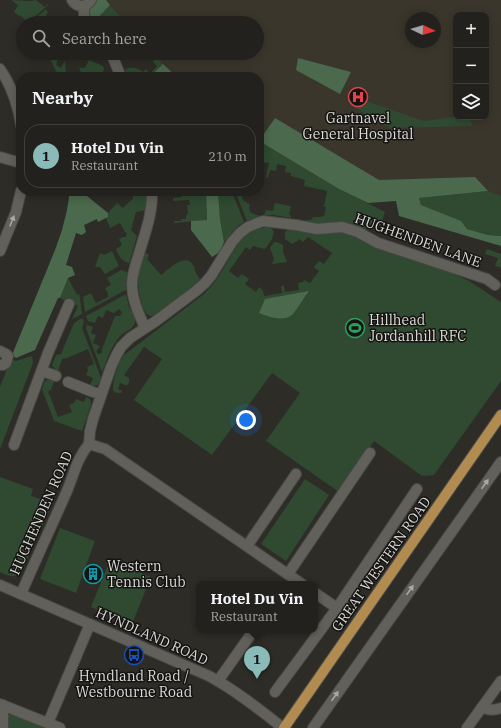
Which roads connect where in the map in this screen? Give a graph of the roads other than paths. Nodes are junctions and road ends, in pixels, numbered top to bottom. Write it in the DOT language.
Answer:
graph roads {
  1 [pos="72,0"];
  2 [pos="87,3"];
  3 [pos="84,16"];
  4 [pos="114,60"];
  5 [pos="0,69"];
  6 [pos="119,72"];
  7 [pos="16,105"];
  8 [pos="0,157"];
  9 [pos="16,162"];
  10 [pos="20,196"];
  11 [pos="152,196"];
  12 [pos="0,251"];
  13 [pos="496,285"];
  14 [pos="69,304"];
  15 [pos="145,328"];
  16 [pos="0,352"];
  17 [pos="0,365"];
  18 [pos="42,370"];
  19 [pos="56,376"];
  20 [pos="68,382"];
  21 [pos="101,394"];
  22 [pos="501,415"];
  23 [pos="90,444"];
  24 [pos="14,445"];
  25 [pos="370,454"];
  26 [pos="501,462"];
  27 [pos="296,474"];
  28 [pos="417,489"];
  29 [pos="247,546"];
  30 [pos="289,578"];
  31 [pos="0,585"];
  32 [pos="21,594"];
  33 [pos="318,595"];
  34 [pos="337,608"];
  35 [pos="90,624"];
  36 [pos="252,633"];
  37 [pos="218,681"];
  38 [pos="501,681"];
  39 [pos="275,692"];
  40 [pos="1,704"];
  41 [pos="482,707"];
  42 [pos="501,708"];
  43 [pos="48,723"];
  44 [pos="3,728"];
  45 [pos="60,728"];
  46 [pos="283,728"];
  47 [pos="313,728"];
  48 [pos="467,728"];
  1 -- 2 [label="street"];
  2 -- 3 [label="street"];
  4 -- 6 [label="street"];
  5 -- 7 [label="street"];
  8 -- 9 [label="street"];
  12 -- 10 [label="street, one-way"];
  11 -- 15 [label="street"];
  13 -- 15 [label="street, HUGHENDEN LANE"];
  14 -- 18 [label="street"];
  15 -- 21 [label="street, HUGHENDEN LANE"];
  16 -- 17 [label="street"];
  18 -- 19 [label="street"];
  18 -- 24 [label="street"];
  20 -- 21 [label="street"];
  21 -- 23 [label="street, HUGHENDEN LANE"];
  22 -- 46 [label="main road, GREAT WESTERN ROAD"];
  23 -- 29 [label="street"];
  23 -- 32 [label="street, HUGHENDEN ROAD"];
  25 -- 30 [label="street"];
  47 -- 26 [label="street, one-way"];
  27 -- 29 [label="street"];
  28 -- 34 [label="street"];
  29 -- 30 [label="street"];
  31 -- 32 [label="street, HYNDLAND ROAD"];
  32 -- 35 [label="street, HYNDLAND ROAD"];
  33 -- 34 [label="street"];
  34 -- 39 [label="street"];
  35 -- 37 [label="street, HYNDLAND ROAD"];
  35 -- 43 [label="street"];
  36 -- 37 [label="street"];
  37 -- 46 [label="street, HYNDLAND ROAD"];
  38 -- 41 [label="street"];
  40 -- 43 [label="street"];
  40 -- 44 [label="street"];
  41 -- 42 [label="street"];
  41 -- 48 [label="street"];
  43 -- 45 [label="street"];
}
